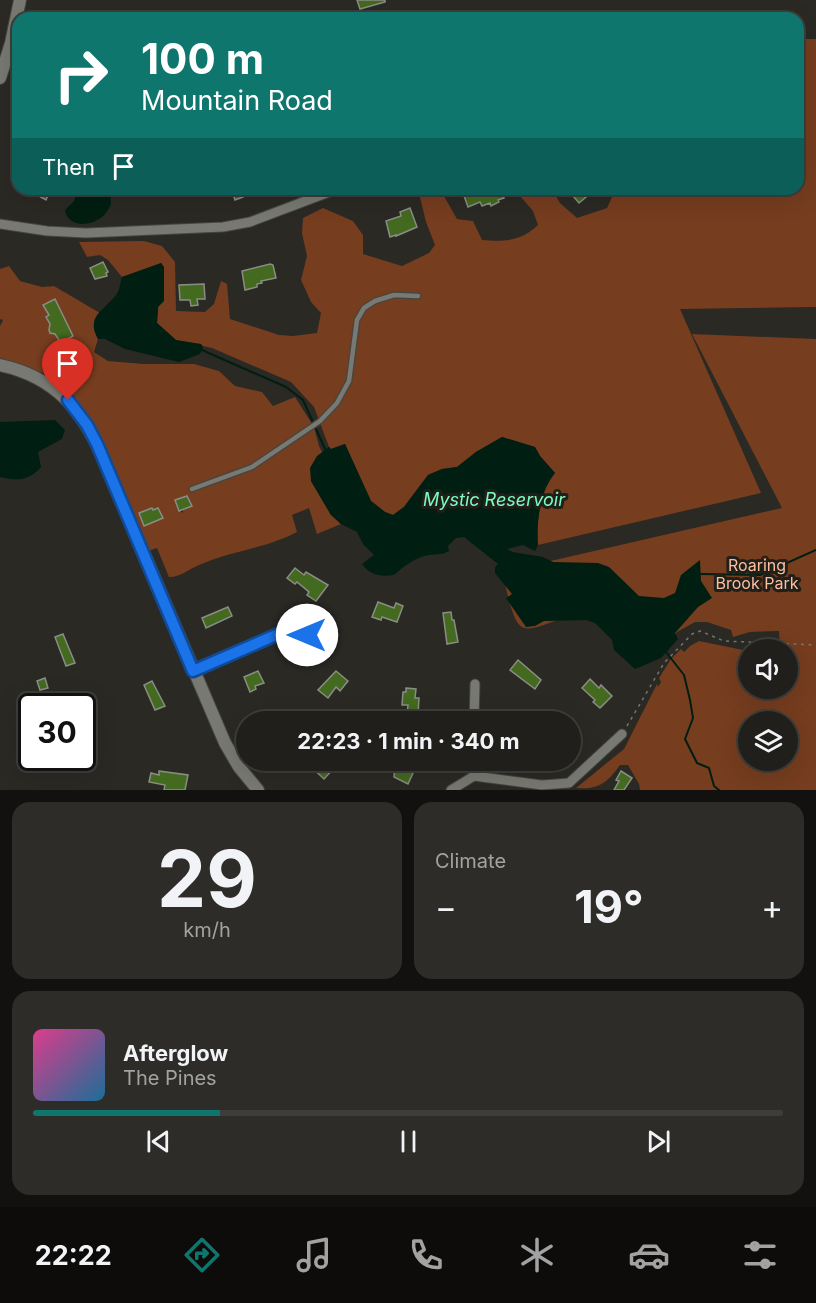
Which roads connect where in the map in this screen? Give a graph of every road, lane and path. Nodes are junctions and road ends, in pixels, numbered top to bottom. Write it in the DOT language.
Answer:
graph roads {
  1 [pos="12,38"];
  2 [pos="0,78"];
  3 [pos="321,195"];
  4 [pos="0,224"];
  5 [pos="418,296"];
  6 [pos="0,365"];
  7 [pos="192,489"];
  8 [pos="307,635"];
  9 [pos="816,645"];
  10 [pos="193,671"];
  11 [pos="474,684"];
  12 [pos="474,711"];
  13 [pos="622,734"];
  14 [pos="474,771"];
  15 [pos="474,776"];
  16 [pos="570,787"];
  17 [pos="258,790"];
  18 [pos="451,790"];
  1 -- 2 [label="main road"];
  3 -- 4 [label="street"];
  5 -- 7 [label="lane"];
  6 -- 10 [label="main road"];
  8 -- 10 [label="street"];
  9 -- 13 [label="path"];
  10 -- 17 [label="main road"];
  11 -- 12 [label="street"];
  13 -- 16 [label="street"];
  14 -- 15 [label="street"];
  15 -- 16 [label="street"];
  15 -- 18 [label="street"];
}
